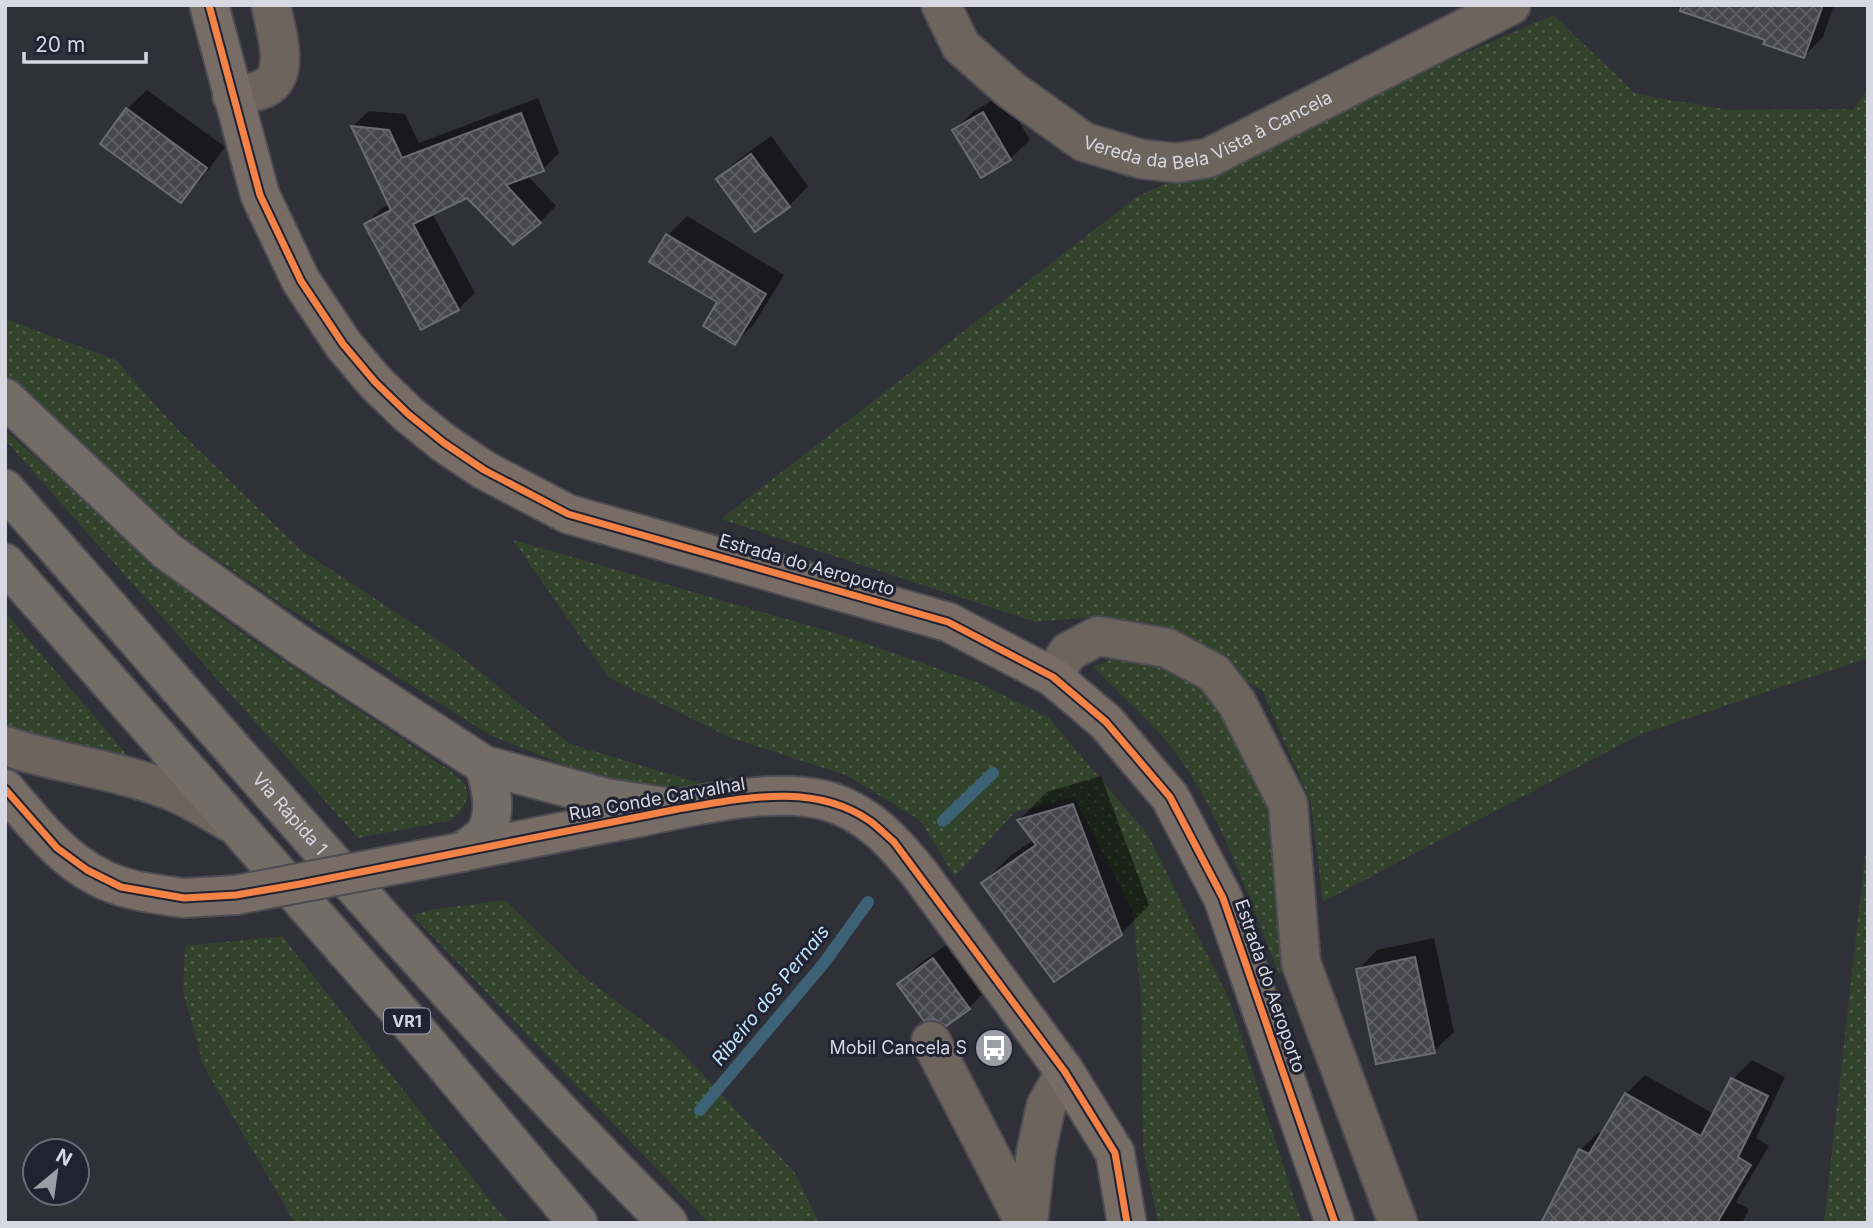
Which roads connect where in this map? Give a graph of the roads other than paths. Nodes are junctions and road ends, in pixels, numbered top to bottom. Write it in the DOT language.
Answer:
graph roads {
  1 [pos="209,5"];
  2 [pos="271,5"];
  3 [pos="941,5"];
  4 [pos="1511,5"];
  5 [pos="232,96"];
  6 [pos="5,398"];
  7 [pos="5,489"];
  8 [pos="5,564"];
  9 [pos="1053,677"];
  10 [pos="5,746"];
  11 [pos="484,765"];
  12 [pos="5,789"];
  13 [pos="677,809"];
  14 [pos="231,823"];
  15 [pos="462,852"];
  16 [pos="931,1041"];
  17 [pos="1065,1072"];
  18 [pos="578,1223"];
  19 [pos="668,1223"];
  20 [pos="1026,1223"];
  21 [pos="1127,1223"];
  22 [pos="1335,1223"];
  23 [pos="1398,1223"];
  1 -- 5 [label="main road, Estrada do Aeroporto"];
  2 -- 5 [label="lane"];
  3 -- 4 [label="lane, Vereda da Bela Vista à Cancela"];
  5 -- 9 [label="main road, Estrada do Aeroporto"];
  6 -- 11 [label="highway"];
  7 -- 19 [label="highway, Via Rápida 1 / VR1"];
  8 -- 14 [label="highway, VR1"];
  9 -- 22 [label="main road, Estrada do Aeroporto"];
  9 -- 23 [label="lane"];
  10 -- 14 [label="lane"];
  11 -- 13 [label="highway"];
  11 -- 15 [label="highway"];
  12 -- 15 [label="main road, Rua Conde Carvalhal, bridge"];
  13 -- 15 [label="main road, Rua Conde Carvalhal"];
  13 -- 17 [label="main road, Rua Conde Carvalhal"];
  14 -- 18 [label="highway, VR1"];
  16 -- 20 [label="lane"];
  17 -- 20 [label="lane"];
  17 -- 21 [label="main road, Rua Conde Carvalhal"];
}
